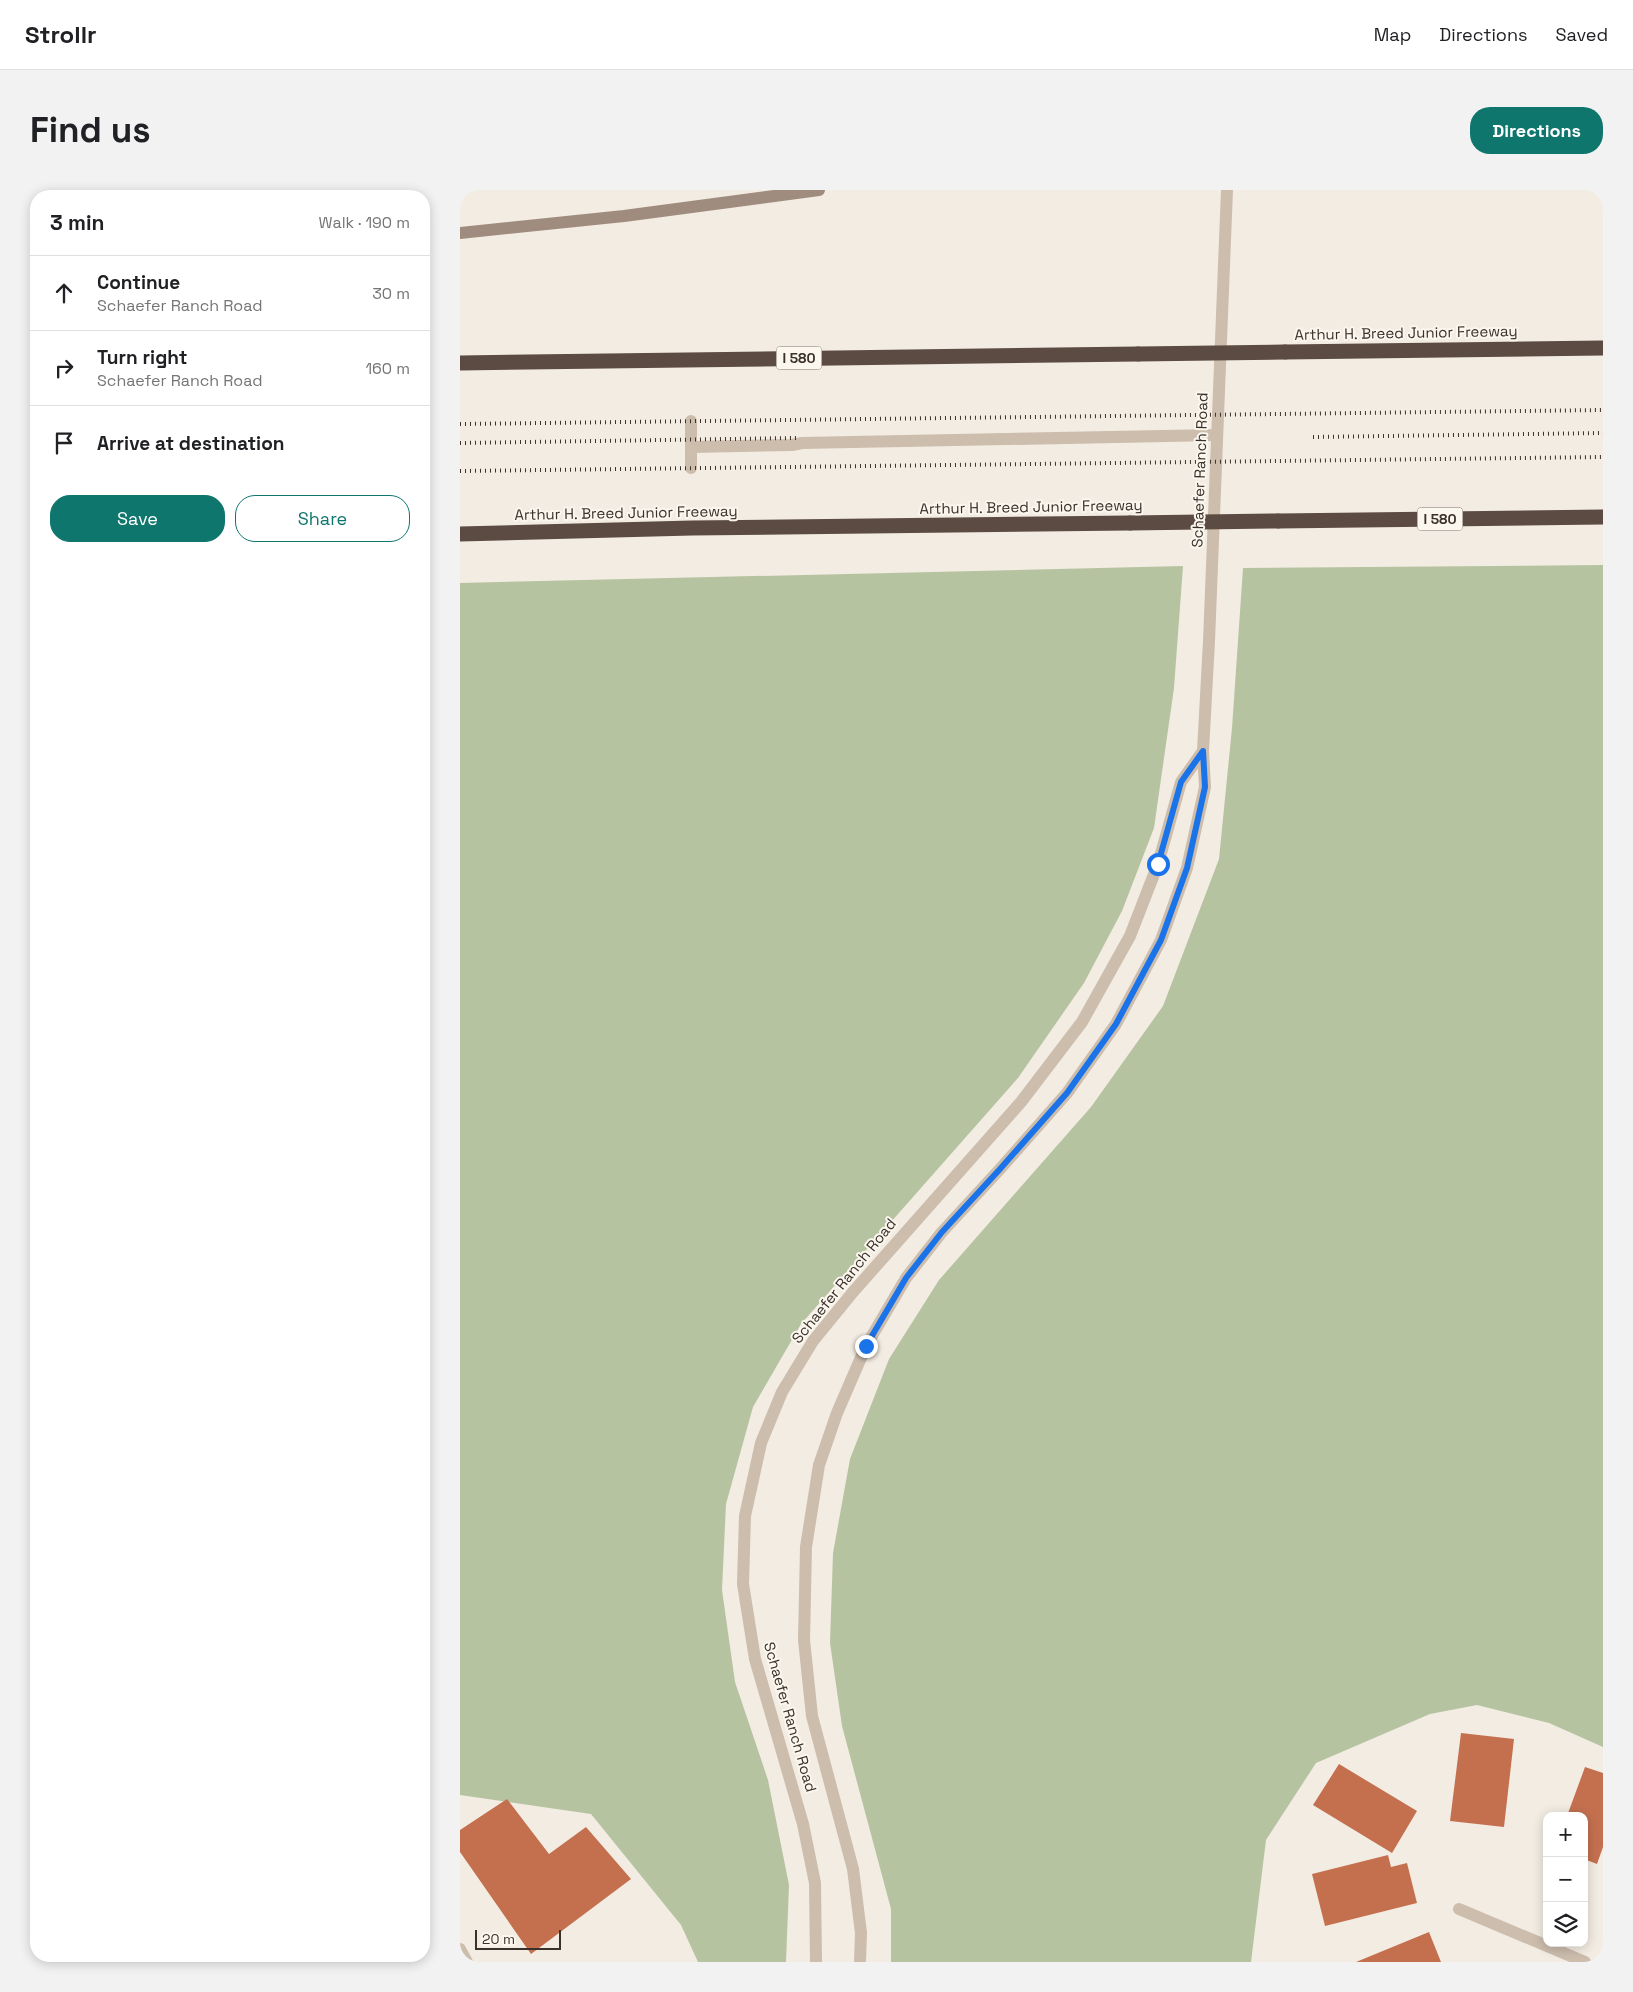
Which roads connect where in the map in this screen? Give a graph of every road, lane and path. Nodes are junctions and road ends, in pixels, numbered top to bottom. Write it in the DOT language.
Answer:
graph roads {
  1 [pos="819,190"];
  2 [pos="1227,190"];
  3 [pos="460,233"];
  4 [pos="1603,348"];
  5 [pos="460,363"];
  6 [pos="691,421"];
  7 [pos="1217,435"];
  8 [pos="691,447"];
  9 [pos="691,468"];
  10 [pos="1603,517"];
  11 [pos="460,534"];
  12 [pos="1203,751"];
  13 [pos="1459,1909"];
  14 [pos="460,1949"];
  15 [pos="468,1962"];
  16 [pos="816,1962"];
  17 [pos="860,1962"];
  18 [pos="1585,1962"];
  1 -- 3 [label="main road"];
  2 -- 7 [label="street, Schaefer Ranch Road"];
  4 -- 5 [label="highway, Arthur H. Breed Junior Freeway / I 580, bridge"];
  6 -- 8 [label="street"];
  7 -- 8 [label="street"];
  7 -- 12 [label="street, Schaefer Ranch Road"];
  8 -- 9 [label="street"];
  10 -- 11 [label="highway, Arthur H. Breed Junior Freeway / I 580, bridge"];
  12 -- 16 [label="street, Schaefer Ranch Road"];
  12 -- 17 [label="street, Schaefer Ranch Road"];
  13 -- 18 [label="street"];
  14 -- 15 [label="street"];
}
